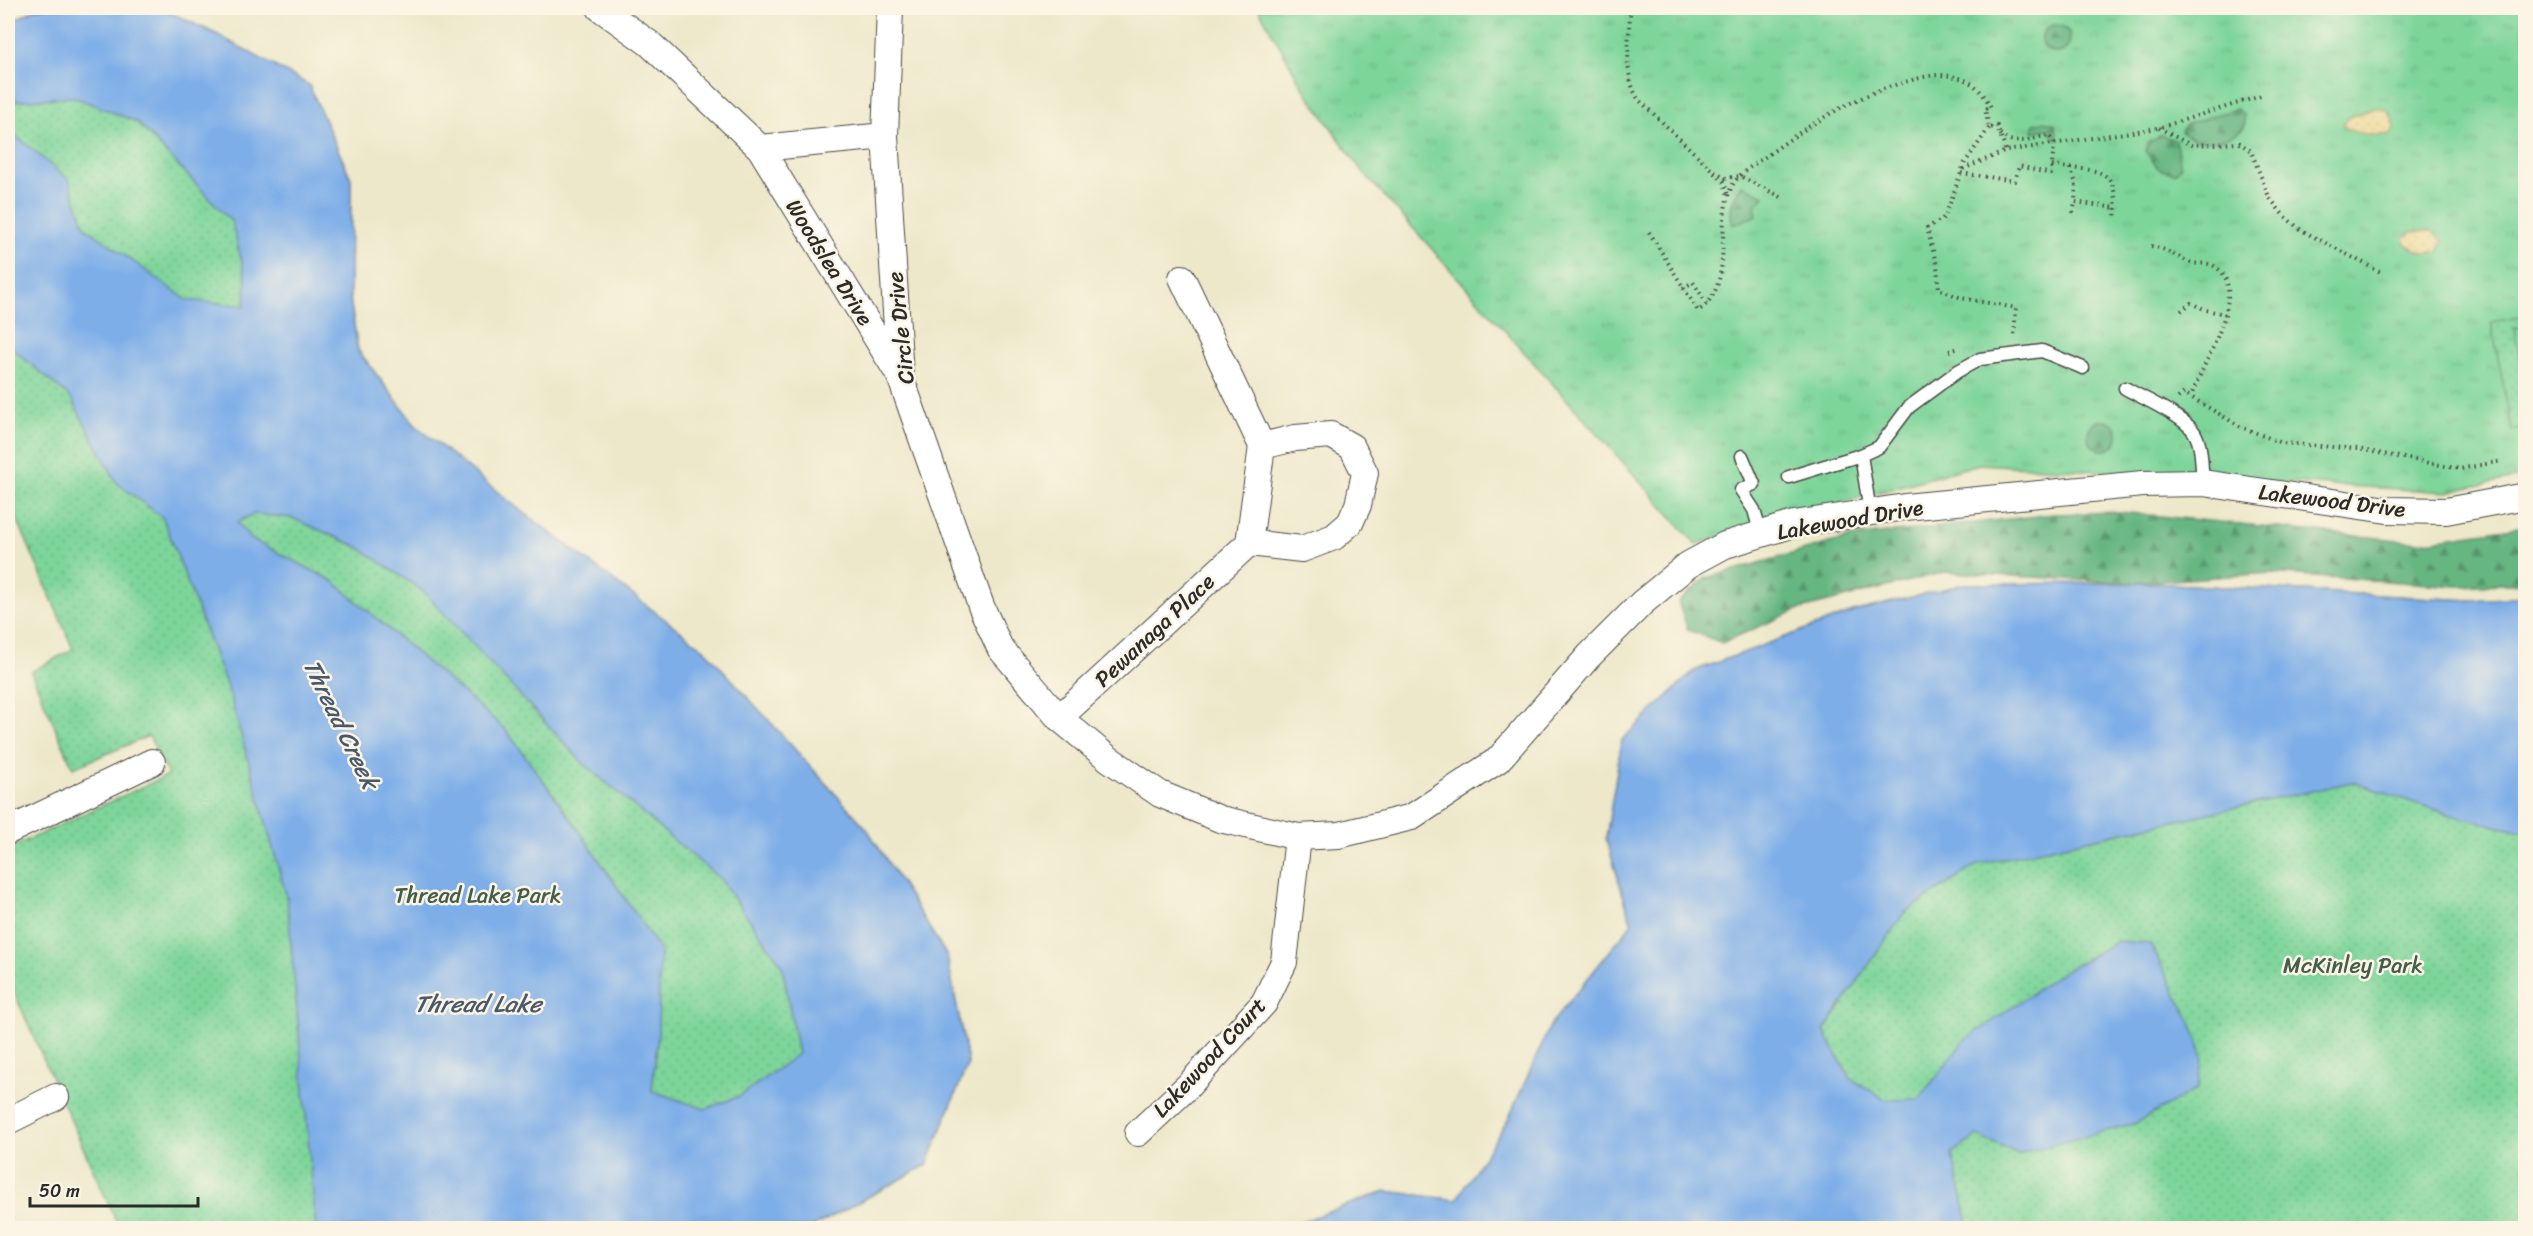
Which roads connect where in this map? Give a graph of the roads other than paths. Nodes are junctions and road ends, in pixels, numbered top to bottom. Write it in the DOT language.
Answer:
graph roads {
  1 [pos="600,8"];
  2 [pos="890,8"];
  3 [pos="885,136"];
  4 [pos="760,148"];
  5 [pos="1182,278"];
  6 [pos="2083,368"];
  7 [pos="900,376"];
  8 [pos="2126,388"];
  9 [pos="1262,446"];
  10 [pos="1861,455"];
  11 [pos="1742,456"];
  12 [pos="1789,477"];
  13 [pos="2203,483"];
  14 [pos="2526,496"];
  15 [pos="1870,512"];
  16 [pos="1761,535"];
  17 [pos="1249,543"];
  18 [pos="1059,718"];
  19 [pos="152,762"];
  20 [pos="8,831"];
  21 [pos="1298,837"];
  22 [pos="56,1097"];
  23 [pos="8,1121"];
  24 [pos="1138,1133"];
  1 -- 4 [label="street, Woodslea Drive"];
  2 -- 3 [label="street, Circle Drive"];
  3 -- 4 [label="street"];
  3 -- 7 [label="street, Circle Drive"];
  4 -- 7 [label="street, Woodslea Drive"];
  5 -- 9 [label="street"];
  6 -- 10 [label="lane"];
  7 -- 18 [label="street, Circle Drive"];
  8 -- 13 [label="lane"];
  9 -- 17 [label="street"];
  9 -- 17 [label="street"];
  10 -- 12 [label="lane"];
  10 -- 15 [label="lane"];
  11 -- 16 [label="lane"];
  13 -- 14 [label="street, Lakewood Drive"];
  13 -- 15 [label="street, Lakewood Drive"];
  15 -- 16 [label="street, Lakewood Drive"];
  16 -- 21 [label="street, Lakewood Drive"];
  17 -- 18 [label="street, Pewanaga Place"];
  18 -- 21 [label="street, Lakewood Drive"];
  19 -- 20 [label="street"];
  21 -- 24 [label="street, Lakewood Court"];
  22 -- 23 [label="street"];
}
